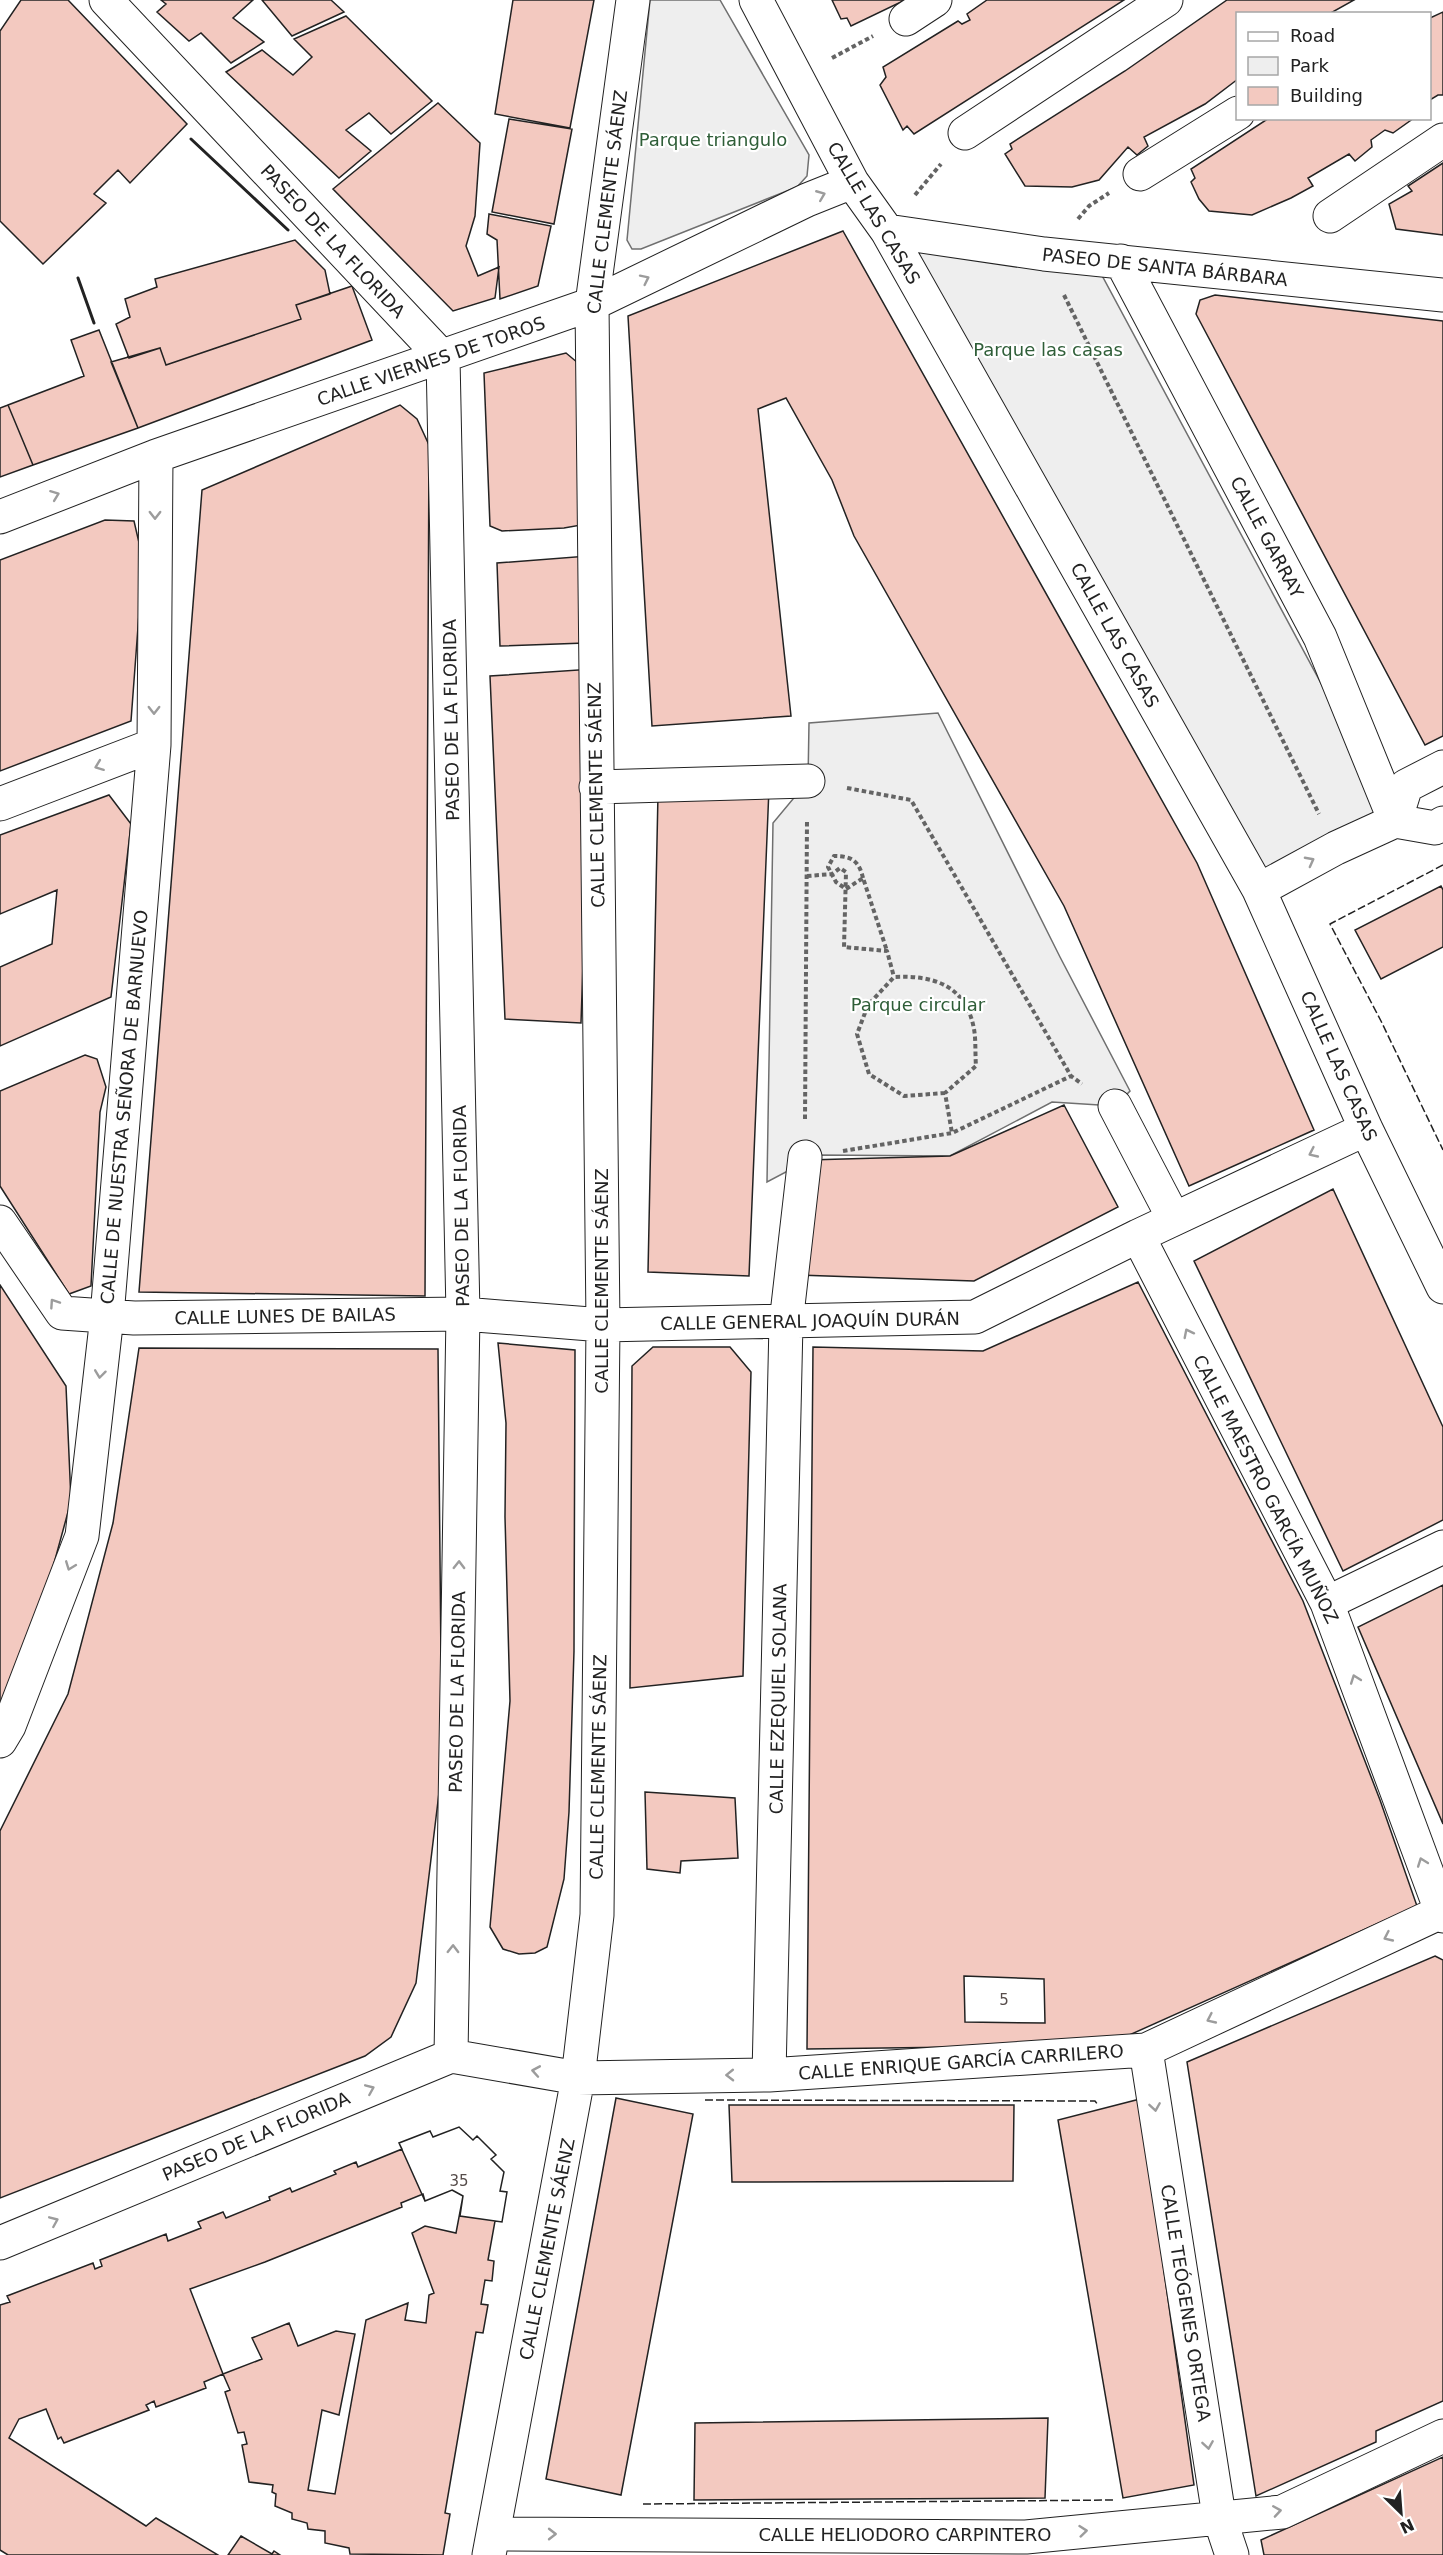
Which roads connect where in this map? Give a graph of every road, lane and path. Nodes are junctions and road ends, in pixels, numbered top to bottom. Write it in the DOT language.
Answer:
graph roads {
  1 [pos="106,0"];
  2 [pos="633,0"];
  3 [pos="756,0"];
  4 [pos="935,0"];
  5 [pos="1166,0"];
  6 [pos="906,19"];
  7 [pos="797,77"];
  8 [pos="1236,113"];
  9 [pos="965,133"];
  10 [pos="1443,140"];
  11 [pos="1140,174"];
  12 [pos="852,182"];
  13 [pos="1330,216"];
  14 [pos="887,231"];
  15 [pos="1044,254"];
  16 [pos="1121,261"];
  17 [pos="1443,295"];
  18 [pos="592,304"];
  19 [pos="443,358"];
  20 [pos="156,456"];
  21 [pos="0,517"];
  22 [pos="154,745"];
  23 [pos="1443,767"];
  24 [pos="808,781"];
  25 [pos="596,787"];
  26 [pos="0,804"];
  27 [pos="1395,821"];
  28 [pos="1443,823"];
  29 [pos="1336,848"];
  30 [pos="832,874"];
  31 [pos="807,876"];
  32 [pos="863,878"];
  33 [pos="846,889"];
  34 [pos="1259,890"];
  35 [pos="887,951"];
  36 [pos="894,977"];
  37 [pos="1071,1076"];
  38 [pos="945,1093"];
  39 [pos="1115,1106"];
  40 [pos="1366,1129"];
  41 [pos="952,1133"];
  42 [pos="805,1157"];
  43 [pos="1174,1219"];
  44 [pos="0,1222"];
  45 [pos="1138,1236"];
  46 [pos="1443,1287"];
  47 [pos="463,1314"];
  48 [pos="107,1316"];
  49 [pos="786,1323"];
  50 [pos="603,1325"];
  51 [pos="1443,1547"];
  52 [pos="1326,1603"];
  53 [pos="0,1741"];
  54 [pos="1442,1914"];
  55 [pos="1146,2050"];
  56 [pos="452,2056"];
  57 [pos="769,2074"];
  58 [pos="578,2078"];
  59 [pos="0,2243"];
  60 [pos="1443,2436"];
  61 [pos="1219,2516"];
  62 [pos="491,2545"];
  63 [pos="1026,2546"];
  64 [pos="1232,2555"];
  1 -- 19 [label="street, PASEO DE LA FLORIDA"];
  2 -- 18 [label="street, CALLE CLEMENTE SÁENZ"];
  3 -- 7 [label="street, CALLE LAS CASAS"];
  4 -- 6 [label="street"];
  5 -- 9 [label="street"];
  6 -- 7 [label="path"];
  7 -- 12 [label="street, CALLE LAS CASAS"];
  8 -- 11 [label="street"];
  9 -- 14 [label="path"];
  10 -- 13 [label="street"];
  11 -- 15 [label="path"];
  12 -- 14 [label="street, CALLE LAS CASAS"];
  18 -- 12 [label="street, CALLE VIERNES DE TOROS, one-way"];
  14 -- 15 [label="street, PASEO DE SANTA BÁRBARA"];
  14 -- 34 [label="street, CALLE LAS CASAS"];
  15 -- 16 [label="street, PASEO DE SANTA BÁRBARA"];
  15 -- 29 [label="path"];
  16 -- 17 [label="street, PASEO DE SANTA BÁRBARA"];
  16 -- 27 [label="street, CALLE GARRAY"];
  18 -- 19 [label="street, CALLE VIERNES DE TOROS"];
  18 -- 25 [label="street, CALLE CLEMENTE SÁENZ"];
  19 -- 20 [label="street, CALLE VIERNES DE TOROS"];
  19 -- 47 [label="street, PASEO DE LA FLORIDA"];
  21 -- 20 [label="street, CALLE VIERNES DE TOROS, one-way"];
  20 -- 22 [label="street, CALLE DE NUESTRA SEÑORA DE BARNUEVO, one-way"];
  22 -- 26 [label="street, one-way"];
  22 -- 48 [label="street, CALLE DE NUESTRA SEÑORA DE BARNUEVO"];
  23 -- 27 [label="street"];
  24 -- 25 [label="street"];
  24 -- 31 [label="path"];
  24 -- 37 [label="path"];
  25 -- 50 [label="street, CALLE CLEMENTE SÁENZ"];
  27 -- 28 [label="street"];
  27 -- 29 [label="street"];
  34 -- 29 [label="street, one-way"];
  30 -- 31 [label="path"];
  30 -- 32 [label="path"];
  30 -- 33 [label="path"];
  30 -- 33 [label="path"];
  31 -- 42 [label="path"];
  32 -- 33 [label="path"];
  32 -- 35 [label="path"];
  33 -- 35 [label="path"];
  34 -- 40 [label="street, CALLE LAS CASAS"];
  35 -- 36 [label="path"];
  36 -- 38 [label="path"];
  36 -- 38 [label="path"];
  37 -- 39 [label="path"];
  37 -- 41 [label="path"];
  38 -- 41 [label="path"];
  39 -- 43 [label="street"];
  40 -- 43 [label="street, CALLE GENERAL JOAQUÍN DURÁN, one-way"];
  40 -- 46 [label="street, CALLE LAS CASAS"];
  41 -- 42 [label="path"];
  42 -- 49 [label="street"];
  43 -- 45 [label="street, CALLE GENERAL JOAQUÍN DURÁN"];
  48 -- 44 [label="street, CALLE LUNES DE BAILAS, one-way"];
  45 -- 49 [label="street, CALLE GENERAL JOAQUÍN DURÁN"];
  52 -- 45 [label="street, CALLE MAESTRO GARCÍA MUÑOZ, one-way"];
  47 -- 48 [label="street, CALLE LUNES DE BAILAS"];
  47 -- 50 [label="street, CALLE GENERAL JOAQUÍN DURÁN"];
  56 -- 47 [label="street, PASEO DE LA FLORIDA, one-way"];
  48 -- 53 [label="street, CALLE DE NUESTRA SEÑORA DE BARNUEVO, one-way"];
  49 -- 50 [label="street, CALLE GENERAL JOAQUÍN DURÁN"];
  49 -- 57 [label="street, CALLE EZEQUIEL SOLANA"];
  50 -- 58 [label="street, CALLE CLEMENTE SÁENZ"];
  51 -- 52 [label="street"];
  54 -- 52 [label="street, CALLE MAESTRO GARCÍA MUÑOZ, one-way"];
  54 -- 55 [label="street, CALLE ENRIQUE GARCÍA CARRILERO, one-way"];
  55 -- 57 [label="street, CALLE ENRIQUE GARCÍA CARRILERO"];
  55 -- 61 [label="street, CALLE TEÓGENES ORTEGA, one-way"];
  58 -- 56 [label="street, CALLE ENRIQUE GARCÍA CARRILERO, one-way"];
  59 -- 56 [label="street, PASEO DE LA FLORIDA, one-way"];
  57 -- 58 [label="street, CALLE ENRIQUE GARCÍA CARRILERO, one-way"];
  58 -- 62 [label="street, CALLE CLEMENTE SÁENZ"];
  61 -- 60 [label="street, CALLE HELIODORO CARPINTERO, one-way"];
  63 -- 61 [label="street, CALLE HELIODORO CARPINTERO, one-way"];
  61 -- 64 [label="street, CALLE TEÓGENES ORTEGA"];
  62 -- 63 [label="street, CALLE HELIODORO CARPINTERO, one-way"];
}
